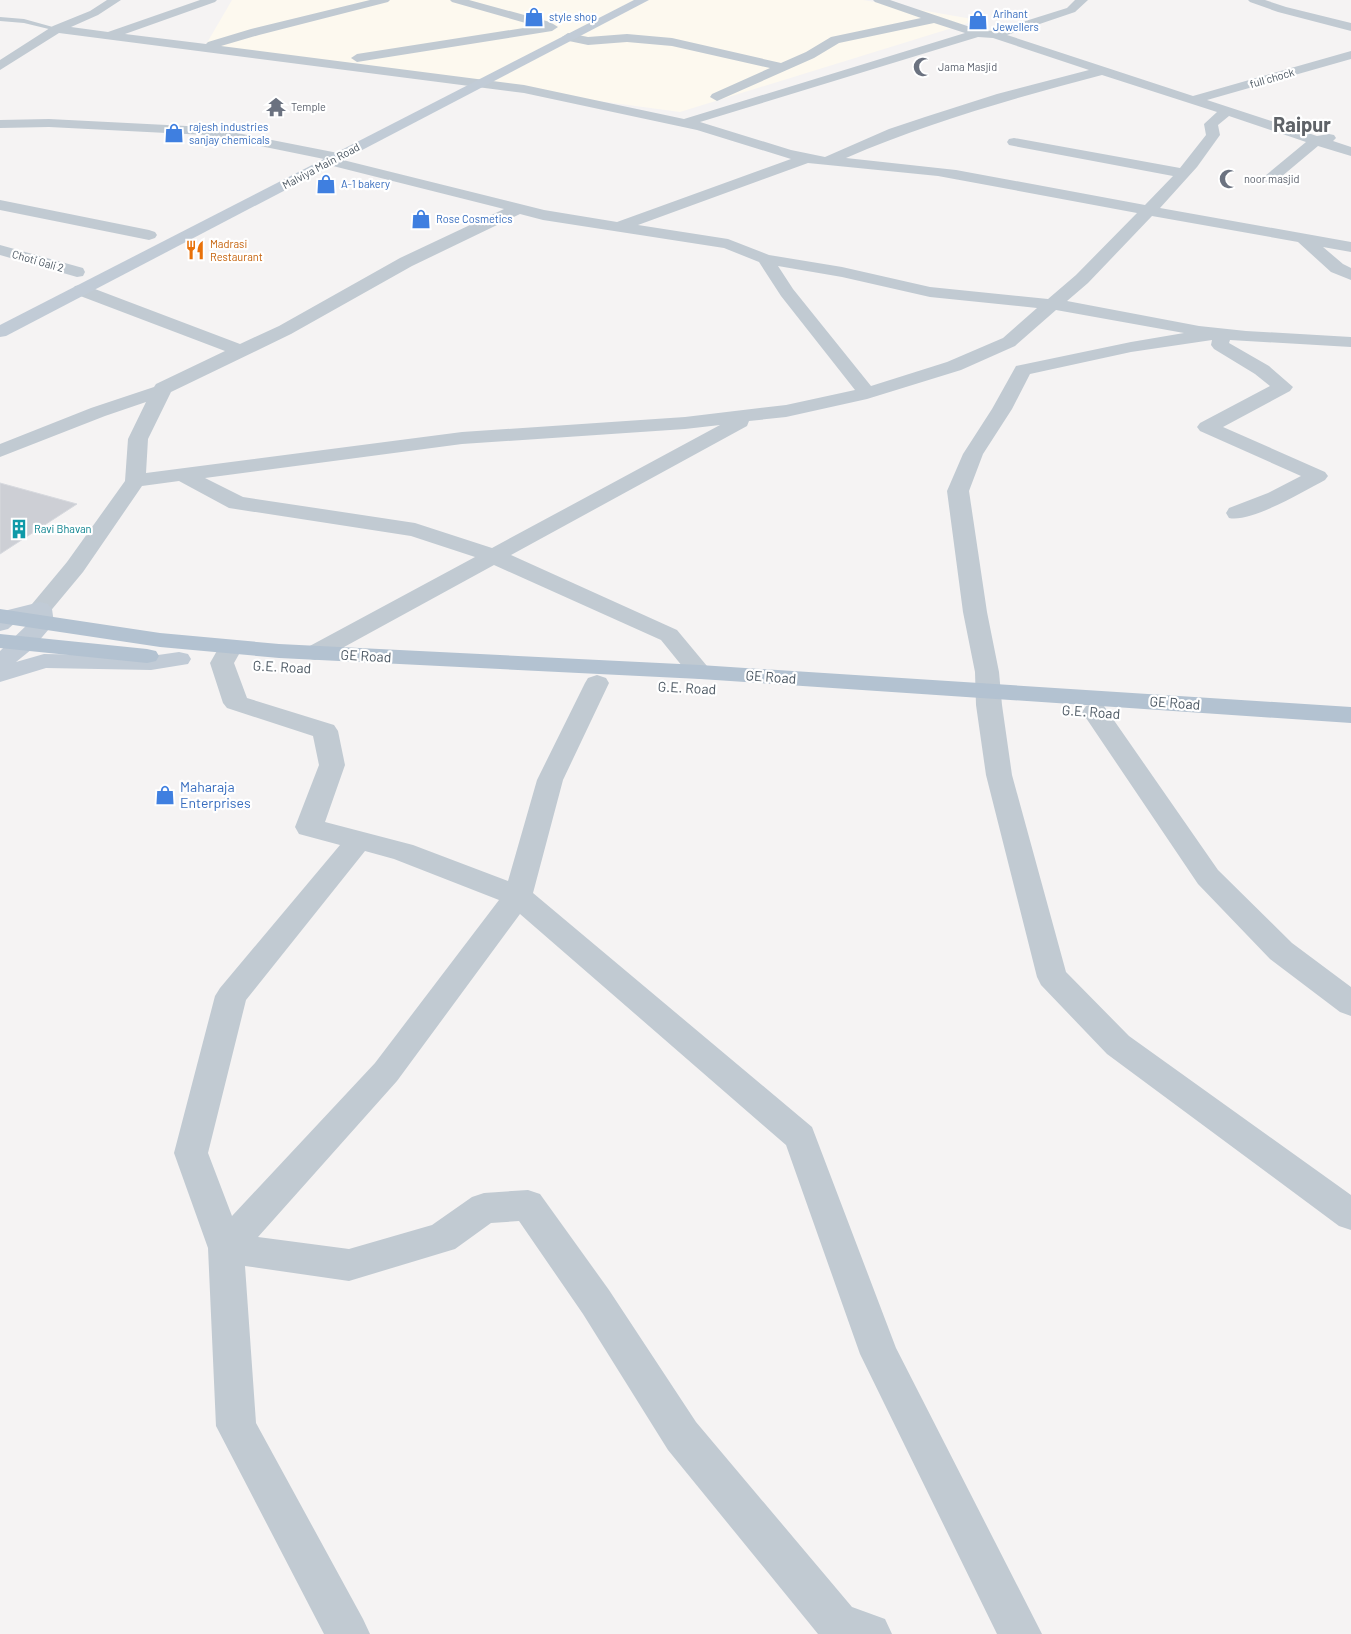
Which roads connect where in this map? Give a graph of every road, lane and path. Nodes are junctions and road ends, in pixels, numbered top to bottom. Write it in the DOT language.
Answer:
graph roads {
  1 [pos="115,0"];
  2 [pos="211,0"];
  3 [pos="384,0"];
  4 [pos="456,0"];
  5 [pos="623,0"];
  6 [pos="643,0"];
  7 [pos="879,0"];
  8 [pos="1082,0"];
  9 [pos="1254,0"];
  10 [pos="0,19"];
  11 [pos="934,19"];
  12 [pos="12,20"];
  13 [pos="0,24"];
  14 [pos="1351,27"];
  15 [pos="57,29"];
  16 [pos="565,31"];
  17 [pos="977,33"];
  18 [pos="994,35"];
  19 [pos="107,36"];
  20 [pos="204,48"];
  21 [pos="1351,56"];
  22 [pos="802,58"];
  23 [pos="326,63"];
  24 [pos="0,66"];
  25 [pos="781,67"];
  26 [pos="852,71"];
  27 [pos="1101,71"];
  28 [pos="460,80"];
  29 [pos="480,84"];
  30 [pos="1193,100"];
  31 [pos="407,106"];
  32 [pos="737,106"];
  33 [pos="1226,112"];
  34 [pos="683,123"];
  35 [pos="0,124"];
  36 [pos="371,124"];
  37 [pos="1342,135"];
  38 [pos="1315,141"];
  39 [pos="1014,142"];
  40 [pos="1351,152"];
  41 [pos="313,153"];
  42 [pos="808,158"];
  43 [pos="334,159"];
  44 [pos="827,161"];
  45 [pos="287,166"];
  46 [pos="1183,173"];
  47 [pos="1270,179"];
  48 [pos="0,205"];
  49 [pos="518,209"];
  50 [pos="1149,210"];
  51 [pos="166,227"];
  52 [pos="617,228"];
  53 [pos="149,235"];
  54 [pos="1304,239"];
  55 [pos="125,247"];
  56 [pos="1351,247"];
  57 [pos="0,250"];
  58 [pos="765,259"];
  59 [pos="93,264"];
  60 [pos="77,272"];
  61 [pos="1351,275"];
  62 [pos="51,285"];
  63 [pos="81,290"];
  64 [pos="1050,306"];
  65 [pos="0,332"];
  66 [pos="1222,333"];
  67 [pos="1009,342"];
  68 [pos="1351,342"];
  69 [pos="241,351"];
  70 [pos="1023,370"];
  71 [pos="161,391"];
  72 [pos="867,392"];
  73 [pos="754,415"];
  74 [pos="0,451"];
  75 [pos="183,476"];
  76 [pos="135,481"];
  77 [pos="1237,513"];
  78 [pos="494,556"];
  79 [pos="41,616"];
  80 [pos="3,619"];
  81 [pos="11,642"];
  82 [pos="315,653"];
  83 [pos="227,655"];
  84 [pos="179,659"];
  85 [pos="0,663"];
  86 [pos="700,672"];
  87 [pos="0,676"];
  88 [pos="597,683"];
  89 [pos="988,697"];
  90 [pos="1095,712"];
  91 [pos="1351,715"];
  92 [pos="1351,730"];
  93 [pos="359,840"];
  94 [pos="518,896"];
  95 [pos="1351,1004"];
  96 [pos="1351,1215"];
  97 [pos="226,1248"];
  98 [pos="348,1634"];
  99 [pos="870,1634"];
  100 [pos="1020,1634"];
  1 -- 15 [label="street"];
  2 -- 19 [label="street"];
  3 -- 20 [label="street"];
  4 -- 16 [label="street"];
  5 -- 16 [label="street, Malviya Main Road"];
  6 -- 16 [label="street, Malviya Main Road"];
  7 -- 11 [label="street"];
  8 -- 18 [label="street"];
  9 -- 14 [label="street"];
  10 -- 12 [label="lane"];
  11 -- 17 [label="street"];
  11 -- 22 [label="street"];
  12 -- 13 [label="lane"];
  12 -- 15 [label="lane"];
  15 -- 19 [label="street"];
  15 -- 24 [label="street"];
  16 -- 23 [label="street"];
  16 -- 25 [label="street"];
  16 -- 28 [label="street, Malviya Main Road"];
  16 -- 29 [label="street, Malviya Main Road"];
  17 -- 18 [label="street"];
  17 -- 26 [label="street"];
  18 -- 27 [label="street"];
  19 -- 20 [label="street"];
  20 -- 23 [label="street"];
  21 -- 30 [label="street, full chock"];
  22 -- 25 [label="street"];
  22 -- 26 [label="street"];
  23 -- 28 [label="street"];
  25 -- 32 [label="street"];
  26 -- 32 [label="street"];
  27 -- 30 [label="street"];
  27 -- 44 [label="street"];
  28 -- 29 [label="street"];
  28 -- 31 [label="street, Malviya Main Road"];
  29 -- 34 [label="street"];
  29 -- 43 [label="street, Malviya Main Road"];
  30 -- 33 [label="street"];
  32 -- 34 [label="street"];
  33 -- 38 [label="street"];
  33 -- 46 [label="street"];
  34 -- 42 [label="street"];
  35 -- 41 [label="street"];
  36 -- 41 [label="street, Malviya Main Road"];
  37 -- 38 [label="street"];
  38 -- 40 [label="street"];
  38 -- 47 [label="street"];
  39 -- 46 [label="street"];
  41 -- 43 [label="street"];
  41 -- 45 [label="street, Malviya Main Road"];
  42 -- 44 [label="street"];
  42 -- 52 [label="street"];
  43 -- 49 [label="street"];
  43 -- 63 [label="street, Malviya Main Road"];
  44 -- 50 [label="street"];
  46 -- 50 [label="street"];
  48 -- 53 [label="street"];
  49 -- 52 [label="street"];
  49 -- 69 [label="street"];
  50 -- 54 [label="street"];
  50 -- 64 [label="street"];
  51 -- 53 [label="street"];
  52 -- 58 [label="street"];
  53 -- 55 [label="street"];
  54 -- 56 [label="street"];
  54 -- 61 [label="street"];
  57 -- 60 [label="street, Choti Gali 2"];
  58 -- 64 [label="street"];
  58 -- 72 [label="street"];
  59 -- 60 [label="street"];
  60 -- 62 [label="street"];
  63 -- 65 [label="street, Malviya Main Road"];
  63 -- 69 [label="street"];
  64 -- 66 [label="street"];
  64 -- 67 [label="street"];
  66 -- 68 [label="street"];
  66 -- 70 [label="street"];
  66 -- 77 [label="street"];
  67 -- 70 [label="street"];
  67 -- 72 [label="street"];
  69 -- 71 [label="street"];
  70 -- 89 [label="street"];
  71 -- 74 [label="street"];
  71 -- 76 [label="street"];
  72 -- 73 [label="street"];
  73 -- 75 [label="street"];
  73 -- 78 [label="street"];
  75 -- 76 [label="street"];
  75 -- 78 [label="street"];
  76 -- 79 [label="street"];
  78 -- 82 [label="street"];
  78 -- 86 [label="street"];
  79 -- 80 [label="main road, GE Road"];
  79 -- 81 [label="street"];
  79 -- 83 [label="main road, GE Road"];
  81 -- 84 [label="main road, G.E. Road"];
  81 -- 85 [label="street"];
  82 -- 83 [label="main road, GE Road"];
  82 -- 86 [label="main road, GE Road"];
  83 -- 84 [label="main road, G.E. Road"];
  83 -- 88 [label="main road, G.E. Road"];
  83 -- 93 [label="street"];
  84 -- 87 [label="street"];
  86 -- 89 [label="main road, GE Road"];
  88 -- 89 [label="main road, G.E. Road"];
  88 -- 94 [label="street"];
  89 -- 90 [label="main road, G.E. Road"];
  89 -- 91 [label="main road, GE Road"];
  89 -- 96 [label="street"];
  90 -- 92 [label="main road, G.E. Road"];
  90 -- 95 [label="street"];
  93 -- 94 [label="street"];
  93 -- 97 [label="street"];
  94 -- 97 [label="street"];
  94 -- 100 [label="street"];
  97 -- 98 [label="street"];
  97 -- 99 [label="street"];
}
